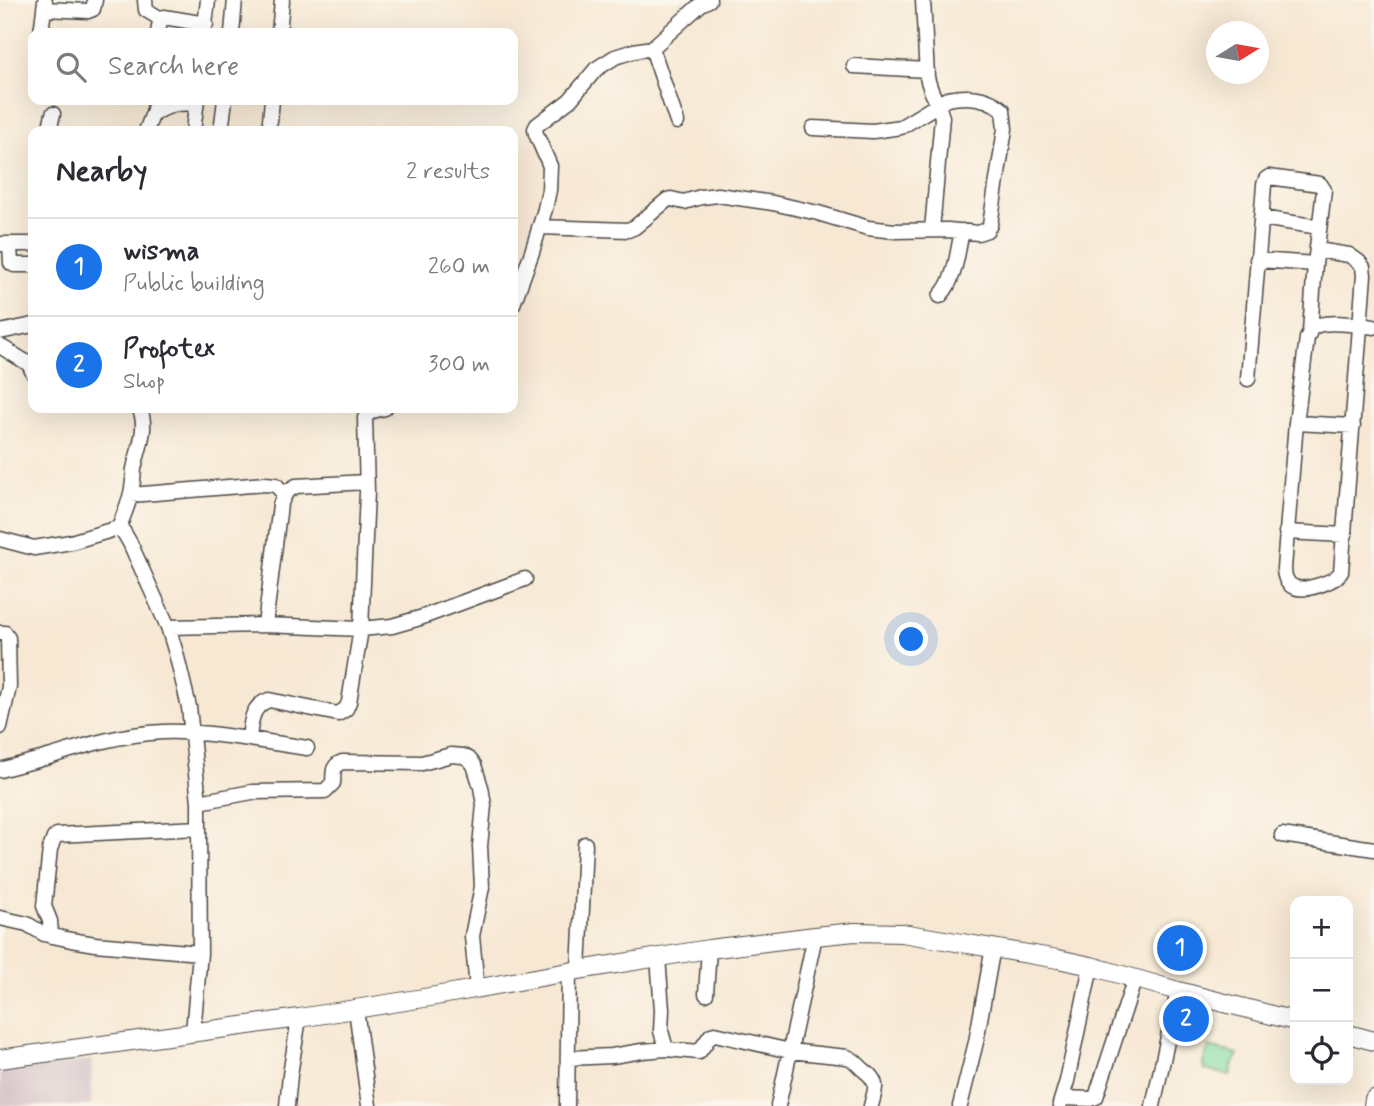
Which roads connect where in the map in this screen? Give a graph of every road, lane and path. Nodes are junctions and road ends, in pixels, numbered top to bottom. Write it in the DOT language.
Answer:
graph roads {
  1 [pos="95,0"];
  2 [pos="145,0"];
  3 [pos="208,0"];
  4 [pos="235,0"];
  5 [pos="709,0"];
  6 [pos="923,0"];
  7 [pos="282,1"];
  8 [pos="45,4"];
  9 [pos="160,26"];
  10 [pos="42,28"];
  11 [pos="202,28"];
  12 [pos="205,28"];
  13 [pos="232,28"];
  14 [pos="279,28"];
  15 [pos="652,48"];
  16 [pos="854,66"];
  17 [pos="926,70"];
  18 [pos="938,104"];
  19 [pos="196,105"];
  20 [pos="224,105"];
  21 [pos="272,105"];
  22 [pos="154,106"];
  23 [pos="53,114"];
  24 [pos="270,121"];
  25 [pos="677,122"];
  26 [pos="50,126"];
  27 [pos="147,126"];
  28 [pos="193,126"];
  29 [pos="222,126"];
  30 [pos="813,128"];
  31 [pos="1261,218"];
  32 [pos="539,227"];
  33 [pos="1319,227"];
  34 [pos="932,230"];
  35 [pos="962,231"];
  36 [pos="5,244"];
  37 [pos="28,244"];
  38 [pos="1316,257"];
  39 [pos="1257,260"];
  40 [pos="28,265"];
  41 [pos="518,290"];
  42 [pos="940,296"];
  43 [pos="28,326"];
  44 [pos="1368,326"];
  45 [pos="1310,331"];
  46 [pos="0,332"];
  47 [pos="0,346"];
  48 [pos="28,363"];
  49 [pos="1248,379"];
  50 [pos="142,413"];
  51 [pos="368,413"];
  52 [pos="1296,423"];
  53 [pos="1353,426"];
  54 [pos="366,482"];
  55 [pos="131,495"];
  56 [pos="285,495"];
  57 [pos="119,529"];
  58 [pos="1286,532"];
  59 [pos="1345,535"];
  60 [pos="0,539"];
  61 [pos="525,579"];
  62 [pos="265,625"];
  63 [pos="168,628"];
  64 [pos="361,629"];
  65 [pos="0,633"];
  66 [pos="0,727"];
  67 [pos="192,732"];
  68 [pos="249,738"];
  69 [pos="307,748"];
  70 [pos="0,769"];
  71 [pos="199,802"];
  72 [pos="199,828"];
  73 [pos="1282,835"];
  74 [pos="585,844"];
  75 [pos="1374,849"];
  76 [pos="0,918"];
  77 [pos="51,936"];
  78 [pos="815,936"];
  79 [pos="993,947"];
  80 [pos="709,949"];
  81 [pos="200,953"];
  82 [pos="659,957"];
  83 [pos="1091,966"];
  84 [pos="574,971"];
  85 [pos="1135,978"];
  86 [pos="477,988"];
  87 [pos="1178,991"];
  88 [pos="706,994"];
  89 [pos="356,1009"];
  90 [pos="299,1018"];
  91 [pos="1290,1020"];
  92 [pos="193,1032"];
  93 [pos="1353,1035"];
  94 [pos="1374,1041"];
  95 [pos="666,1049"];
  96 [pos="790,1051"];
  97 [pos="568,1058"];
  98 [pos="0,1059"];
  99 [pos="1374,1099"];
  100 [pos="1061,1102"];
  101 [pos="288,1106"];
  102 [pos="369,1106"];
  103 [pos="566,1106"];
  104 [pos="778,1106"];
  105 [pos="871,1106"];
  106 [pos="960,1106"];
  107 [pos="1153,1106"];
  108 [pos="1373,1106"];
  1 -- 8 [label="street"];
  2 -- 9 [label="street"];
  3 -- 12 [label="street"];
  4 -- 13 [label="street"];
  5 -- 15 [label="street"];
  6 -- 17 [label="street"];
  7 -- 14 [label="street"];
  8 -- 10 [label="street"];
  9 -- 11 [label="street"];
  15 -- 25 [label="street"];
  15 -- 32 [label="street"];
  16 -- 17 [label="street"];
  17 -- 18 [label="street"];
  18 -- 30 [label="street"];
  18 -- 34 [label="street"];
  18 -- 35 [label="street"];
  19 -- 28 [label="street"];
  20 -- 29 [label="street"];
  21 -- 24 [label="street"];
  22 -- 27 [label="street"];
  23 -- 26 [label="street"];
  31 -- 33 [label="street"];
  31 -- 33 [label="street"];
  31 -- 39 [label="street"];
  32 -- 34 [label="street"];
  32 -- 41 [label="street"];
  33 -- 38 [label="street"];
  34 -- 35 [label="street"];
  35 -- 42 [label="street"];
  36 -- 37 [label="street"];
  36 -- 40 [label="street"];
  38 -- 39 [label="street"];
  38 -- 44 [label="street"];
  38 -- 45 [label="street"];
  39 -- 49 [label="street"];
  43 -- 46 [label="street"];
  44 -- 45 [label="street"];
  44 -- 53 [label="street"];
  45 -- 52 [label="street"];
  47 -- 48 [label="street"];
  50 -- 55 [label="street"];
  51 -- 54 [label="street"];
  52 -- 53 [label="street"];
  52 -- 58 [label="street"];
  53 -- 59 [label="street"];
  54 -- 56 [label="street"];
  54 -- 64 [label="street"];
  55 -- 56 [label="street"];
  55 -- 57 [label="street"];
  56 -- 62 [label="street"];
  57 -- 60 [label="street"];
  57 -- 63 [label="street"];
  58 -- 59 [label="street"];
  58 -- 59 [label="street"];
  61 -- 64 [label="street"];
  62 -- 63 [label="street"];
  62 -- 64 [label="street"];
  63 -- 67 [label="street"];
  64 -- 68 [label="street"];
  65 -- 66 [label="street"];
  67 -- 68 [label="street"];
  67 -- 70 [label="street"];
  67 -- 71 [label="street"];
  68 -- 69 [label="street"];
  71 -- 72 [label="street"];
  71 -- 86 [label="street"];
  72 -- 77 [label="street"];
  72 -- 81 [label="street"];
  73 -- 75 [label="street"];
  74 -- 84 [label="street"];
  76 -- 77 [label="street"];
  77 -- 81 [label="street"];
  78 -- 79 [label="main road"];
  78 -- 80 [label="main road"];
  78 -- 96 [label="street"];
  79 -- 83 [label="main road"];
  79 -- 106 [label="street"];
  80 -- 82 [label="main road"];
  80 -- 88 [label="street"];
  81 -- 92 [label="street"];
  82 -- 84 [label="main road"];
  82 -- 95 [label="street"];
  83 -- 85 [label="main road"];
  83 -- 100 [label="street"];
  84 -- 86 [label="main road"];
  84 -- 97 [label="street"];
  85 -- 87 [label="main road"];
  85 -- 100 [label="street"];
  86 -- 89 [label="main road"];
  87 -- 91 [label="main road"];
  87 -- 107 [label="street"];
  89 -- 90 [label="main road"];
  89 -- 102 [label="street"];
  90 -- 92 [label="main road"];
  90 -- 101 [label="street"];
  92 -- 98 [label="main road"];
  93 -- 94 [label="main road"];
  95 -- 96 [label="street"];
  95 -- 97 [label="street"];
  96 -- 104 [label="street"];
  96 -- 105 [label="street"];
  97 -- 103 [label="street"];
  99 -- 108 [label="main road"];
}
